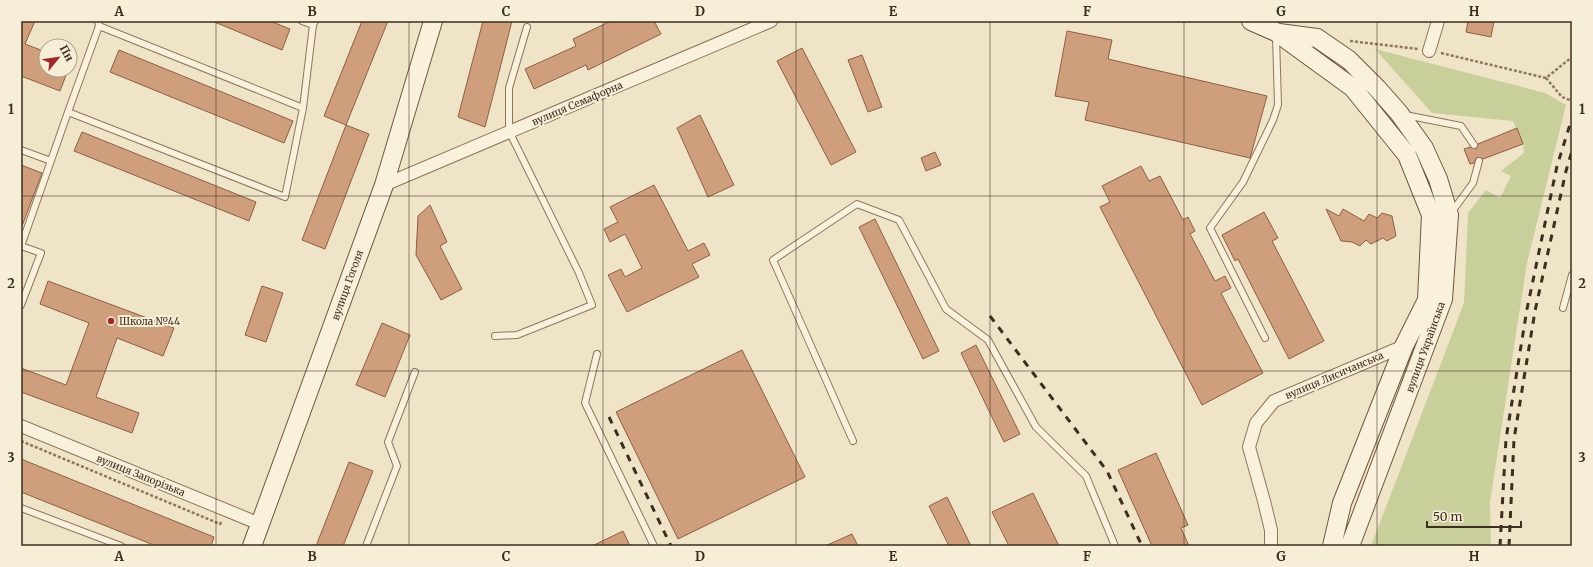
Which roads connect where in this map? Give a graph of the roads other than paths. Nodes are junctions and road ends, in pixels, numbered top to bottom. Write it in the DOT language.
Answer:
graph roads {
  1 [pos="302,21"];
  2 [pos="433,21"];
  3 [pos="771,21"];
  4 [pos="1251,21"];
  5 [pos="1438,21"];
  6 [pos="314,23"];
  7 [pos="98,24"];
  8 [pos="527,27"];
  9 [pos="1276,32"];
  10 [pos="1429,51"];
  11 [pos="303,108"];
  12 [pos="68,112"];
  13 [pos="1399,114"];
  14 [pos="509,131"];
  15 [pos="1474,145"];
  16 [pos="21,150"];
  17 [pos="51,161"];
  18 [pos="1479,161"];
  19 [pos="384,185"];
  20 [pos="1449,215"];
  21 [pos="1572,275"];
  22 [pos="21,305"];
  23 [pos="1563,308"];
  24 [pos="495,336"];
  25 [pos="1265,338"];
  26 [pos="1404,346"];
  27 [pos="597,354"];
  28 [pos="415,372"];
  29 [pos="21,426"];
  30 [pos="853,441"];
  31 [pos="21,508"];
  32 [pos="260,524"];
  33 [pos="121,546"];
  34 [pos="252,546"];
  35 [pos="366,546"];
  36 [pos="654,546"];
  37 [pos="1115,546"];
  38 [pos="1271,546"];
  39 [pos="1332,546"];
  40 [pos="1350,546"];
  1 -- 6 [label="lane"];
  2 -- 19 [label="main road, вулиця Гоголя"];
  3 -- 14 [label="street, вулиця Семафорна"];
  4 -- 9 [label="main road, вулиця Українська"];
  5 -- 10 [label="street"];
  6 -- 11 [label="lane"];
  7 -- 11 [label="lane"];
  7 -- 12 [label="lane"];
  8 -- 14 [label="lane"];
  9 -- 13 [label="main road, вулиця Українська"];
  9 -- 25 [label="lane"];
  9 -- 26 [label="main road, вулиця Українська"];
  11 -- 12 [label="lane"];
  12 -- 17 [label="lane"];
  13 -- 15 [label="lane"];
  13 -- 20 [label="main road, вулиця Українська"];
  14 -- 19 [label="street, вулиця Семафорна"];
  14 -- 24 [label="lane"];
  16 -- 17 [label="lane"];
  17 -- 22 [label="lane"];
  18 -- 20 [label="lane"];
  19 -- 32 [label="main road, вулиця Гоголя"];
  20 -- 40 [label="main road, вулиця Українська"];
  21 -- 23 [label="lane"];
  26 -- 38 [label="street, вулиця Лисичанська"];
  26 -- 39 [label="main road, вулиця Українська"];
  27 -- 36 [label="lane"];
  28 -- 35 [label="lane"];
  29 -- 32 [label="street, вулиця Запорізька"];
  30 -- 37 [label="lane"];
  31 -- 33 [label="lane"];
  32 -- 34 [label="main road, вулиця Гоголя"];
}
